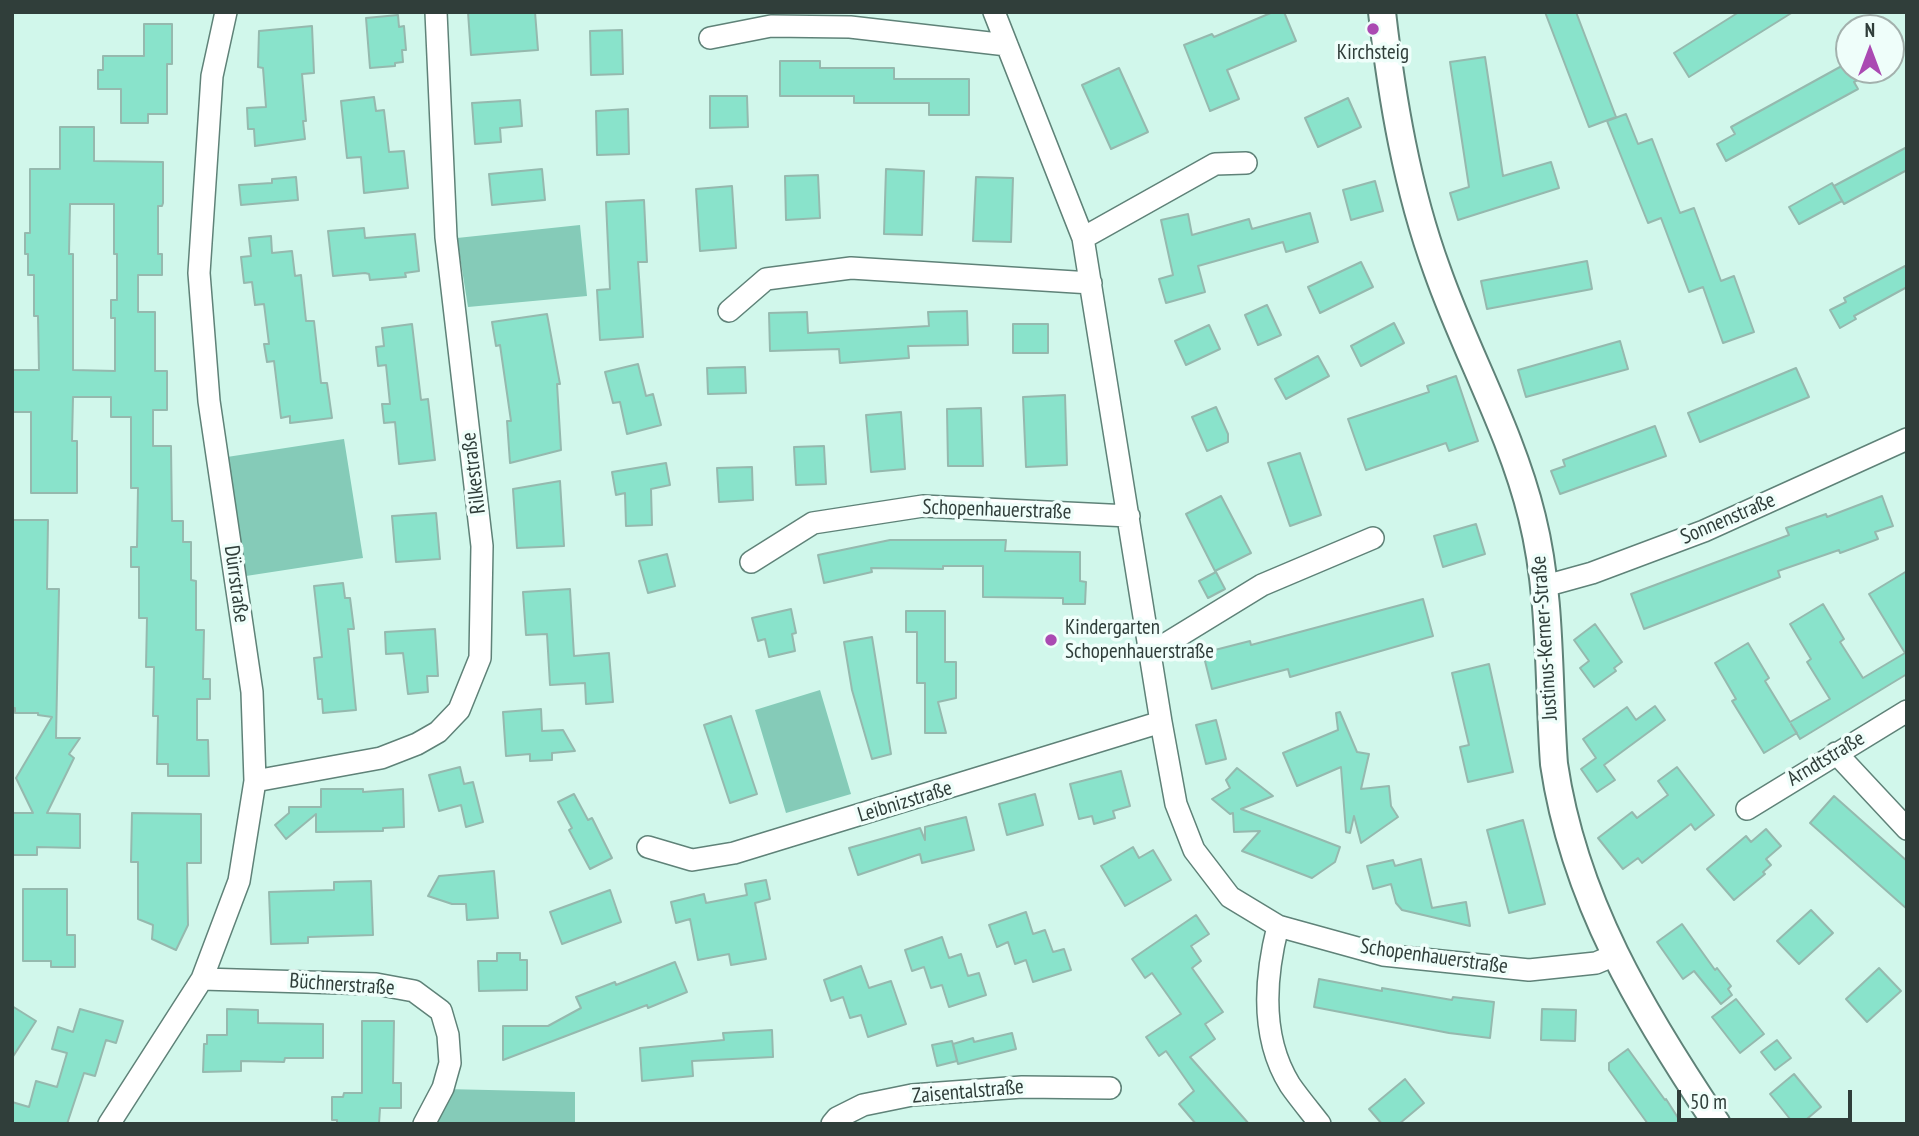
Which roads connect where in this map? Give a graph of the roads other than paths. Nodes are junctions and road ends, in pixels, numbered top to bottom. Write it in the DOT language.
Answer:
graph roads {
  1 [pos="226,12"];
  2 [pos="436,12"];
  3 [pos="994,12"];
  4 [pos="1382,12"];
  5 [pos="709,38"];
  6 [pos="1007,45"];
  7 [pos="1246,163"];
  8 [pos="1083,238"];
  9 [pos="1091,283"];
  10 [pos="729,311"];
  11 [pos="1907,439"];
  12 [pos="1129,516"];
  13 [pos="1373,538"];
  14 [pos="751,562"];
  15 [pos="1545,586"];
  16 [pos="1151,653"];
  17 [pos="1907,711"];
  18 [pos="1161,722"];
  19 [pos="1836,753"];
  20 [pos="256,780"];
  21 [pos="1747,809"];
  22 [pos="1907,829"];
  23 [pos="648,847"];
  24 [pos="1278,926"];
  25 [pos="1615,955"];
  26 [pos="202,979"];
  27 [pos="1110,1088"];
  28 [pos="109,1124"];
  29 [pos="424,1124"];
  30 [pos="832,1124"];
  31 [pos="1320,1124"];
  32 [pos="1717,1124"];
  1 -- 20 [label="street, Dürrstraße"];
  2 -- 20 [label="street, Rilkestraße"];
  3 -- 6 [label="street, Schopenhauerstraße"];
  4 -- 15 [label="street, Justinus-Kerner-Straße"];
  5 -- 6 [label="street"];
  6 -- 8 [label="street, Schopenhauerstraße"];
  7 -- 8 [label="street"];
  8 -- 9 [label="street, Schopenhauerstraße"];
  9 -- 10 [label="street"];
  9 -- 12 [label="street, Schopenhauerstraße"];
  11 -- 15 [label="street, Sonnenstraße"];
  12 -- 14 [label="street, Schopenhauerstraße"];
  12 -- 16 [label="street, Schopenhauerstraße"];
  13 -- 16 [label="street"];
  15 -- 25 [label="street, Justinus-Kerner-Straße"];
  16 -- 18 [label="street, Schopenhauerstraße"];
  17 -- 19 [label="street, Arndtstraße"];
  18 -- 23 [label="street, Leibnizstraße"];
  18 -- 24 [label="street, Schopenhauerstraße"];
  19 -- 21 [label="street, Arndtstraße"];
  19 -- 22 [label="street"];
  20 -- 26 [label="street, Dürrstraße"];
  24 -- 25 [label="street, Schopenhauerstraße"];
  24 -- 31 [label="street"];
  25 -- 32 [label="street, Justinus-Kerner-Straße"];
  26 -- 28 [label="street, Dürrstraße"];
  26 -- 29 [label="street, Büchnerstraße"];
  27 -- 30 [label="street, Zaisentalstraße"];
}
